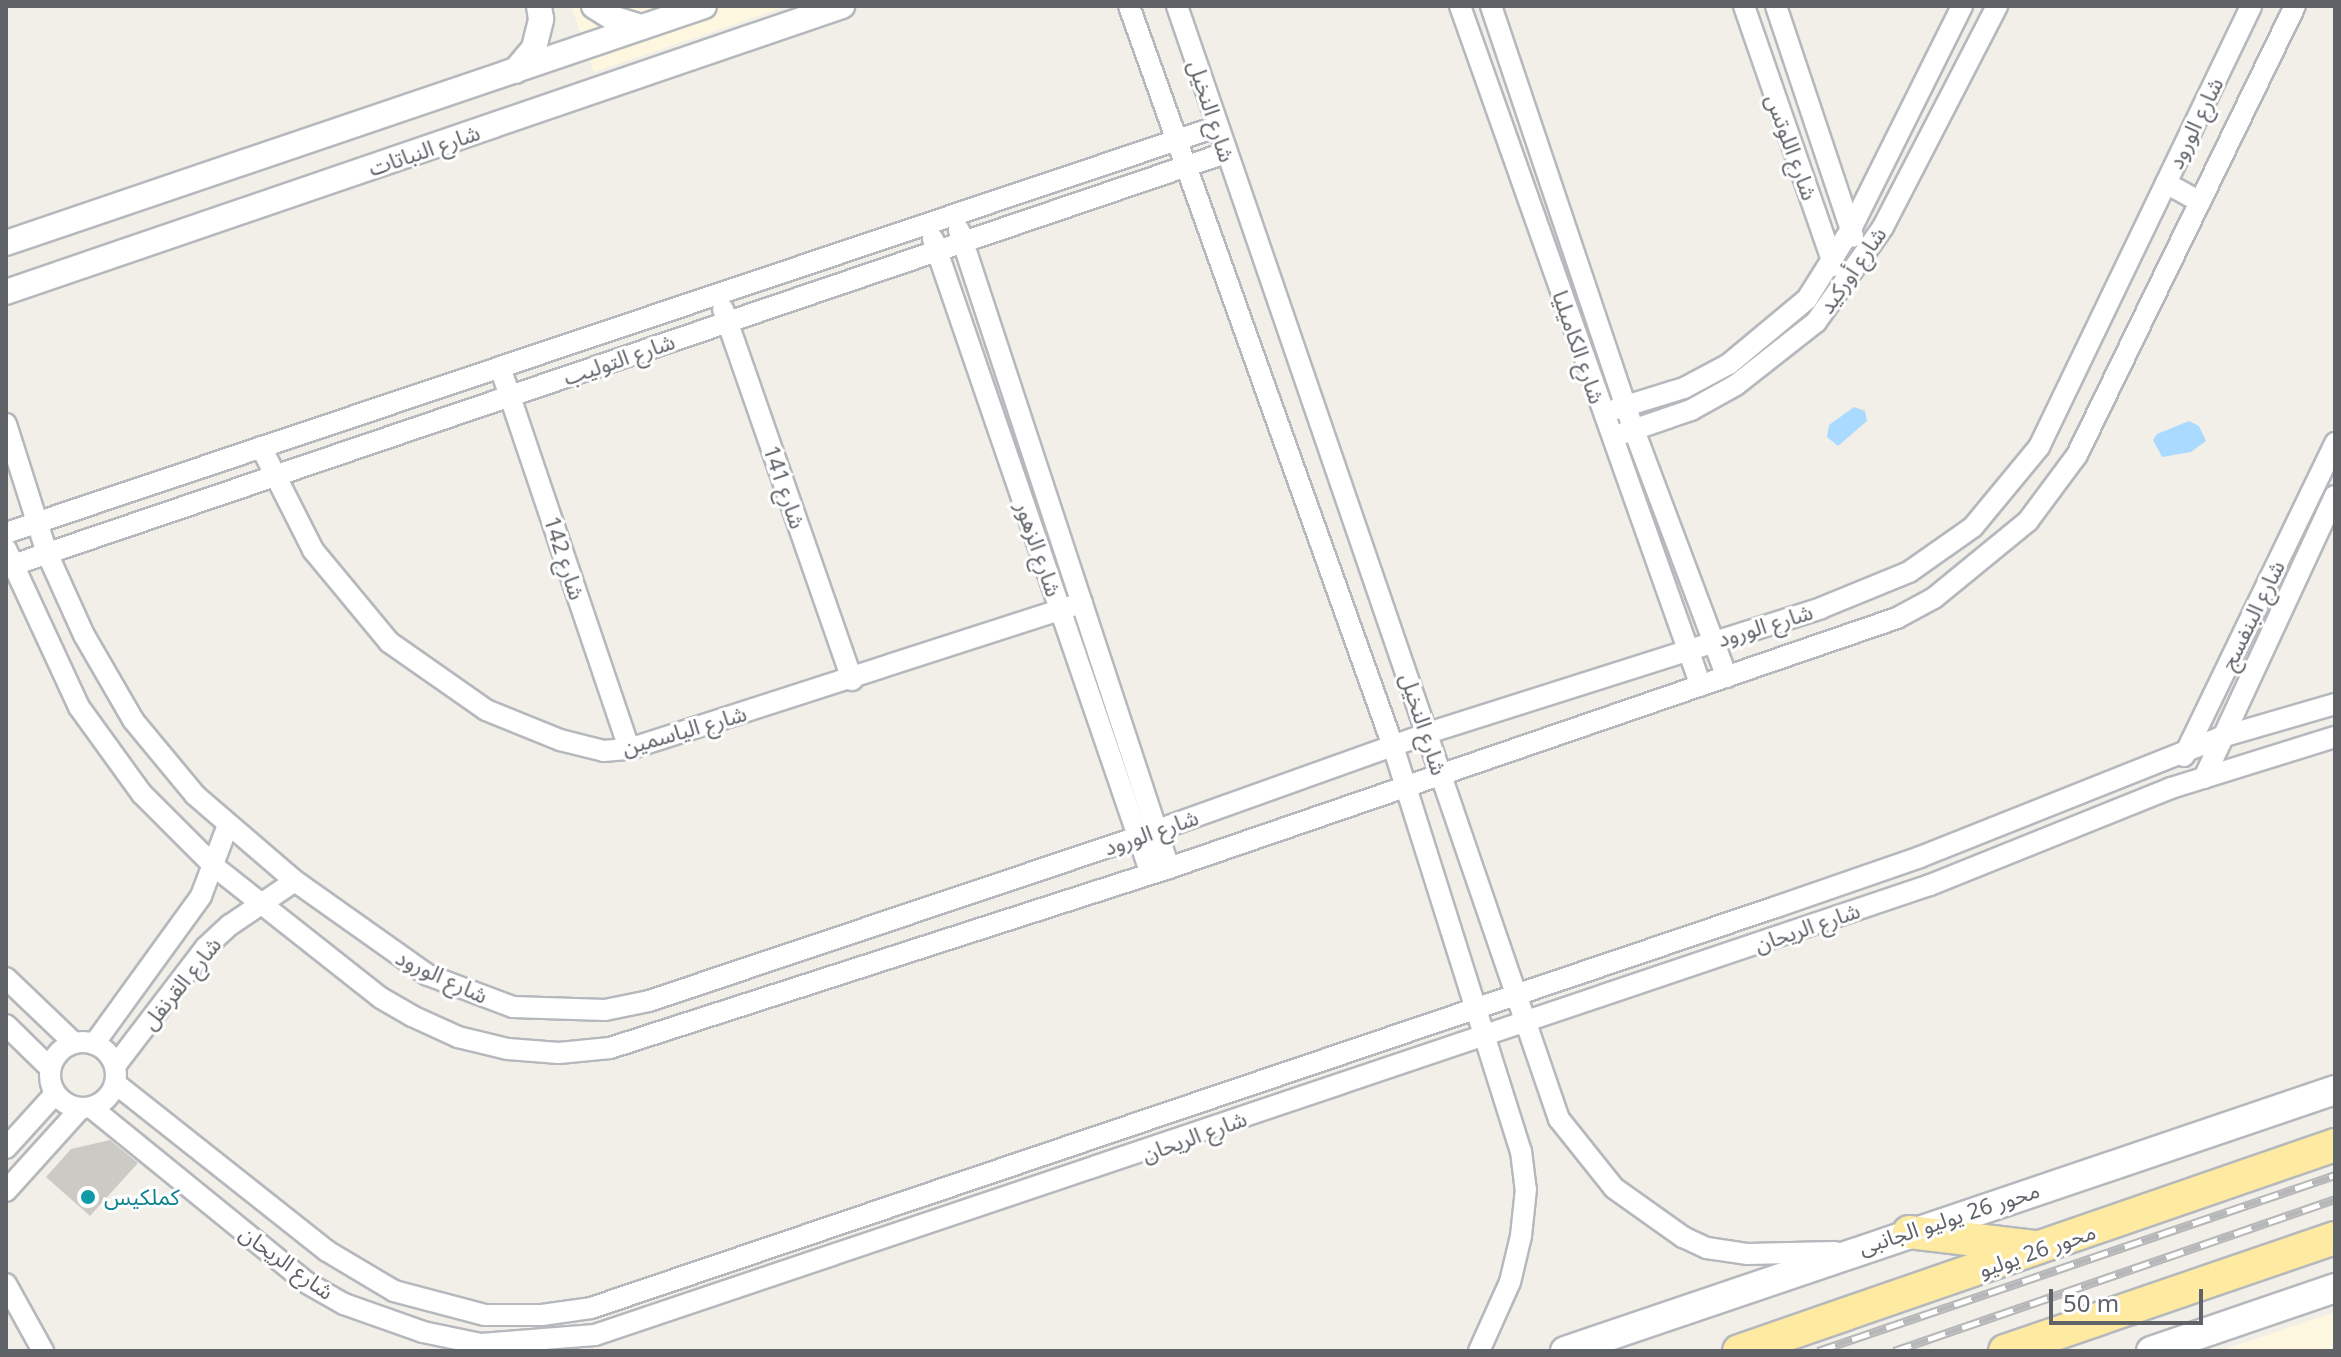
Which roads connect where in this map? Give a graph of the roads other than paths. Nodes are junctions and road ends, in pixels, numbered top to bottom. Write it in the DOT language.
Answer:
graph roads {
  1 [pos="539,6"];
  2 [pos="594,6"];
  3 [pos="704,6"];
  4 [pos="842,6"];
  5 [pos="1129,6"];
  6 [pos="1177,6"];
  7 [pos="1460,6"];
  8 [pos="1491,6"];
  9 [pos="1744,6"];
  10 [pos="1776,6"];
  11 [pos="1962,6"];
  12 [pos="1997,6"];
  13 [pos="2251,6"];
  14 [pos="2295,6"];
  15 [pos="642,27"];
  16 [pos="515,71"];
  17 [pos="1216,127"];
  18 [pos="1176,141"];
  19 [pos="1225,153"];
  20 [pos="1184,168"];
  21 [pos="2166,183"];
  22 [pos="2200,202"];
  23 [pos="954,215"];
  24 [pos="927,224"];
  25 [pos="1851,229"];
  26 [pos="6,243"];
  27 [pos="963,243"];
  28 [pos="937,252"];
  29 [pos="1832,259"];
  30 [pos="1861,263"];
  31 [pos="1841,289"];
  32 [pos="6,292"];
  33 [pos="719,294"];
  34 [pos="728,323"];
  35 [pos="500,367"];
  36 [pos="511,396"];
  37 [pos="1626,405"];
  38 [pos="1602,413"];
  39 [pos="6,424"];
  40 [pos="1634,430"];
  41 [pos="1610,437"];
  42 [pos="2335,443"];
  43 [pos="261,447"];
  44 [pos="274,477"];
  45 [pos="2335,496"];
  46 [pos="36,522"];
  47 [pos="6,533"];
  48 [pos="47,553"];
  49 [pos="9,557"];
  50 [pos="1082,603"];
  51 [pos="1821,608"];
  52 [pos="1060,611"];
  53 [pos="1715,640"];
  54 [pos="1828,642"];
  55 [pos="1689,649"];
  56 [pos="1727,677"];
  57 [pos="852,680"];
  58 [pos="1701,686"];
  59 [pos="2335,704"];
  60 [pos="1428,733"];
  61 [pos="2221,737"];
  62 [pos="2335,737"];
  63 [pos="1393,746"];
  64 [pos="629,749"];
  65 [pos="2187,750"];
  66 [pos="1441,773"];
  67 [pos="2204,778"];
  68 [pos="1406,787"];
  69 [pos="2171,788"];
  70 [pos="228,825"];
  71 [pos="1147,834"];
  72 [pos="1920,857"];
  73 [pos="215,867"];
  74 [pos="1160,871"];
  75 [pos="295,881"];
  76 [pos="1930,885"];
  77 [pos="260,903"];
  78 [pos="1776,907"];
  79 [pos="1786,934"];
  80 [pos="753,966"];
  81 [pos="6,978"];
  82 [pos="681,990"];
  83 [pos="1513,996"];
  84 [pos="764,1000"];
  85 [pos="1476,1009"];
  86 [pos="1522,1023"];
  87 [pos="690,1024"];
  88 [pos="6,1025"];
  89 [pos="1485,1037"];
  90 [pos="84,1044"];
  91 [pos="50,1068"];
  92 [pos="115,1074"];
  93 [pos="2335,1090"];
  94 [pos="55,1094"];
  95 [pos="87,1108"];
  96 [pos="2335,1145"];
  97 [pos="6,1148"];
  98 [pos="6,1191"];
  99 [pos="1909,1232"];
  100 [pos="2335,1238"];
  101 [pos="2045,1248"];
  102 [pos="1847,1252"];
  103 [pos="6,1284"];
  104 [pos="2335,1288"];
  105 [pos="432,1304"];
  106 [pos="423,1332"];
  107 [pos="43,1351"];
  108 [pos="1479,1351"];
  109 [pos="1565,1351"];
  110 [pos="1739,1351"];
  111 [pos="2005,1351"];
  112 [pos="2151,1351"];
  1 -- 16 [label="street"];
  2 -- 15 [label="street"];
  3 -- 15 [label="street, شارع النباتات"];
  4 -- 32 [label="street, شارع النباتات"];
  5 -- 18 [label="street, شارع النخيل"];
  6 -- 17 [label="street, شارع النخيل"];
  7 -- 38 [label="street, شارع الكاميليا"];
  8 -- 37 [label="street, شارع الكاميليا"];
  9 -- 29 [label="street, شارع اللوتس"];
  10 -- 25 [label="street, شارع اللوتس"];
  11 -- 25 [label="street, شارع أوركيد"];
  12 -- 30 [label="street, شارع أوركيد"];
  13 -- 21 [label="street, شارع الورود"];
  14 -- 22 [label="street, شارع الورود"];
  15 -- 16 [label="street, شارع النباتات"];
  16 -- 26 [label="street, شارع النباتات"];
  17 -- 18 [label="street, شارع التوليب"];
  17 -- 19 [label="street, شارع النخيل"];
  18 -- 20 [label="street, شارع النخيل"];
  18 -- 23 [label="street, شارع التوليب"];
  19 -- 20 [label="street, شارع التوليب"];
  19 -- 60 [label="street, شارع النخيل"];
  20 -- 27 [label="street, شارع التوليب"];
  20 -- 63 [label="street, شارع النخيل"];
  21 -- 22 [label="street"];
  21 -- 51 [label="street, شارع الورود"];
  22 -- 54 [label="street, شارع الورود"];
  23 -- 24 [label="street, شارع التوليب"];
  23 -- 27 [label="street, شارع الزهور"];
  24 -- 28 [label="street, شارع الزهور"];
  24 -- 33 [label="street, شارع التوليب"];
  25 -- 29 [label="street, شارع أوركيد"];
  25 -- 30 [label="street, شارع اللوتس"];
  27 -- 28 [label="street, شارع التوليب"];
  27 -- 50 [label="street, شارع الزهور"];
  28 -- 34 [label="street, شارع التوليب"];
  28 -- 52 [label="street, شارع الزهور"];
  29 -- 31 [label="street, شارع اللوتس"];
  29 -- 37 [label="street, شارع أوركيد"];
  30 -- 31 [label="street, شارع أوركيد"];
  31 -- 40 [label="street, شارع أوركيد"];
  33 -- 34 [label="street, شارع 141"];
  33 -- 35 [label="street, شارع التوليب"];
  34 -- 36 [label="street, شارع التوليب"];
  34 -- 57 [label="street, شارع 141"];
  35 -- 36 [label="street, شارع 142"];
  35 -- 43 [label="street, شارع التوليب"];
  36 -- 44 [label="street, شارع التوليب"];
  36 -- 64 [label="street, شارع 142"];
  37 -- 38 [label="street, شارع أوركيد"];
  37 -- 40 [label="street, شارع الكاميليا"];
  38 -- 41 [label="street, شارع الكاميليا"];
  39 -- 46 [label="street, شارع الورود"];
  40 -- 41 [label="street, شارع أوركيد"];
  40 -- 53 [label="street, شارع الكاميليا"];
  41 -- 55 [label="street, شارع الكاميليا"];
  42 -- 65 [label="street, شارع البنفسج"];
  43 -- 44 [label="street, شارع الياسمين"];
  43 -- 46 [label="street, شارع التوليب"];
  44 -- 48 [label="street, شارع التوليب"];
  44 -- 64 [label="street, شارع الياسمين"];
  45 -- 61 [label="street, شارع البنفسج"];
  46 -- 47 [label="street, شارع التوليب"];
  46 -- 48 [label="street, شارع الورود"];
  48 -- 49 [label="street, شارع التوليب"];
  48 -- 70 [label="street, شارع الورود"];
  49 -- 73 [label="street, شارع الورود"];
  50 -- 52 [label="street, شارع الياسمين"];
  50 -- 71 [label="street, شارع الزهور"];
  51 -- 53 [label="street, شارع الورود"];
  51 -- 54 [label="street"];
  52 -- 57 [label="street, شارع الياسمين"];
  52 -- 71 [label="street, شارع الزهور"];
  53 -- 55 [label="street, شارع الورود"];
  53 -- 56 [label="street, شارع الكاميليا"];
  54 -- 56 [label="street, شارع الورود"];
  55 -- 58 [label="street, شارع الكاميليا"];
  55 -- 60 [label="street, شارع الورود"];
  56 -- 58 [label="street, شارع الورود"];
  57 -- 64 [label="street, شارع الياسمين"];
  58 -- 66 [label="street, شارع الورود"];
  59 -- 61 [label="street, شارع الريحان"];
  60 -- 63 [label="street, شارع الورود"];
  60 -- 66 [label="street, شارع النخيل"];
  61 -- 65 [label="street, شارع الريحان"];
  61 -- 67 [label="street, شارع البنفسج"];
  62 -- 67 [label="street, شارع الريحان"];
  63 -- 68 [label="street, شارع النخيل"];
  63 -- 71 [label="street, شارع الورود"];
  65 -- 69 [label="street, شارع البنفسج"];
  65 -- 72 [label="street, شارع الريحان"];
  66 -- 68 [label="street, شارع الورود"];
  66 -- 83 [label="street, شارع النخيل"];
  67 -- 69 [label="street, شارع الريحان"];
  68 -- 74 [label="street, شارع الورود"];
  68 -- 85 [label="street, شارع النخيل"];
  69 -- 76 [label="street, شارع الريحان"];
  70 -- 73 [label="street, شارع القرنفل"];
  70 -- 75 [label="street, شارع الورود"];
  71 -- 74 [label="street, شارع الزهور"];
  71 -- 80 [label="street, شارع الورود"];
  72 -- 76 [label="street"];
  72 -- 78 [label="street, شارع الريحان"];
  73 -- 77 [label="street, شارع الورود"];
  73 -- 90 [label="street, شارع القرنفل"];
  74 -- 84 [label="street, شارع الورود"];
  75 -- 77 [label="street, شارع القرنفل"];
  75 -- 82 [label="street, شارع الورود"];
  76 -- 79 [label="street, شارع الريحان"];
  77 -- 87 [label="street, شارع الورود"];
  77 -- 92 [label="street, شارع القرنفل"];
  78 -- 79 [label="street"];
  78 -- 83 [label="street, شارع الريحان"];
  79 -- 86 [label="street, شارع الريحان"];
  80 -- 82 [label="street, شارع الورود"];
  80 -- 84 [label="street"];
  81 -- 90 [label="street"];
  82 -- 87 [label="street"];
  83 -- 85 [label="street, شارع الريحان"];
  83 -- 86 [label="street, شارع النخيل"];
  84 -- 87 [label="street, شارع الورود"];
  85 -- 89 [label="street, شارع النخيل"];
  85 -- 105 [label="street, شارع الريحان"];
  86 -- 89 [label="street, شارع الريحان"];
  86 -- 102 [label="street, شارع النخيل"];
  88 -- 91 [label="street"];
  89 -- 106 [label="street, شارع الريحان"];
  89 -- 108 [label="street, شارع النخيل"];
  90 -- 91 [label="street"];
  90 -- 92 [label="street"];
  91 -- 94 [label="street"];
  92 -- 95 [label="street"];
  92 -- 105 [label="street, شارع الريحان"];
  93 -- 99 [label="main road, محور 26 يوليو الجانبى"];
  94 -- 95 [label="street"];
  94 -- 97 [label="street"];
  95 -- 98 [label="street"];
  95 -- 106 [label="street, شارع الريحان"];
  96 -- 101 [label="highway, محور 26 يوليو"];
  99 -- 101 [label="highway"];
  99 -- 102 [label="main road, محور 26 يوليو الجانبى"];
  100 -- 111 [label="highway"];
  101 -- 110 [label="highway, محور 26 يوليو"];
  102 -- 109 [label="main road, محور 26 يوليو الجانبى"];
  103 -- 107 [label="street"];
  104 -- 112 [label="main road"];
  105 -- 106 [label="street"];
}
